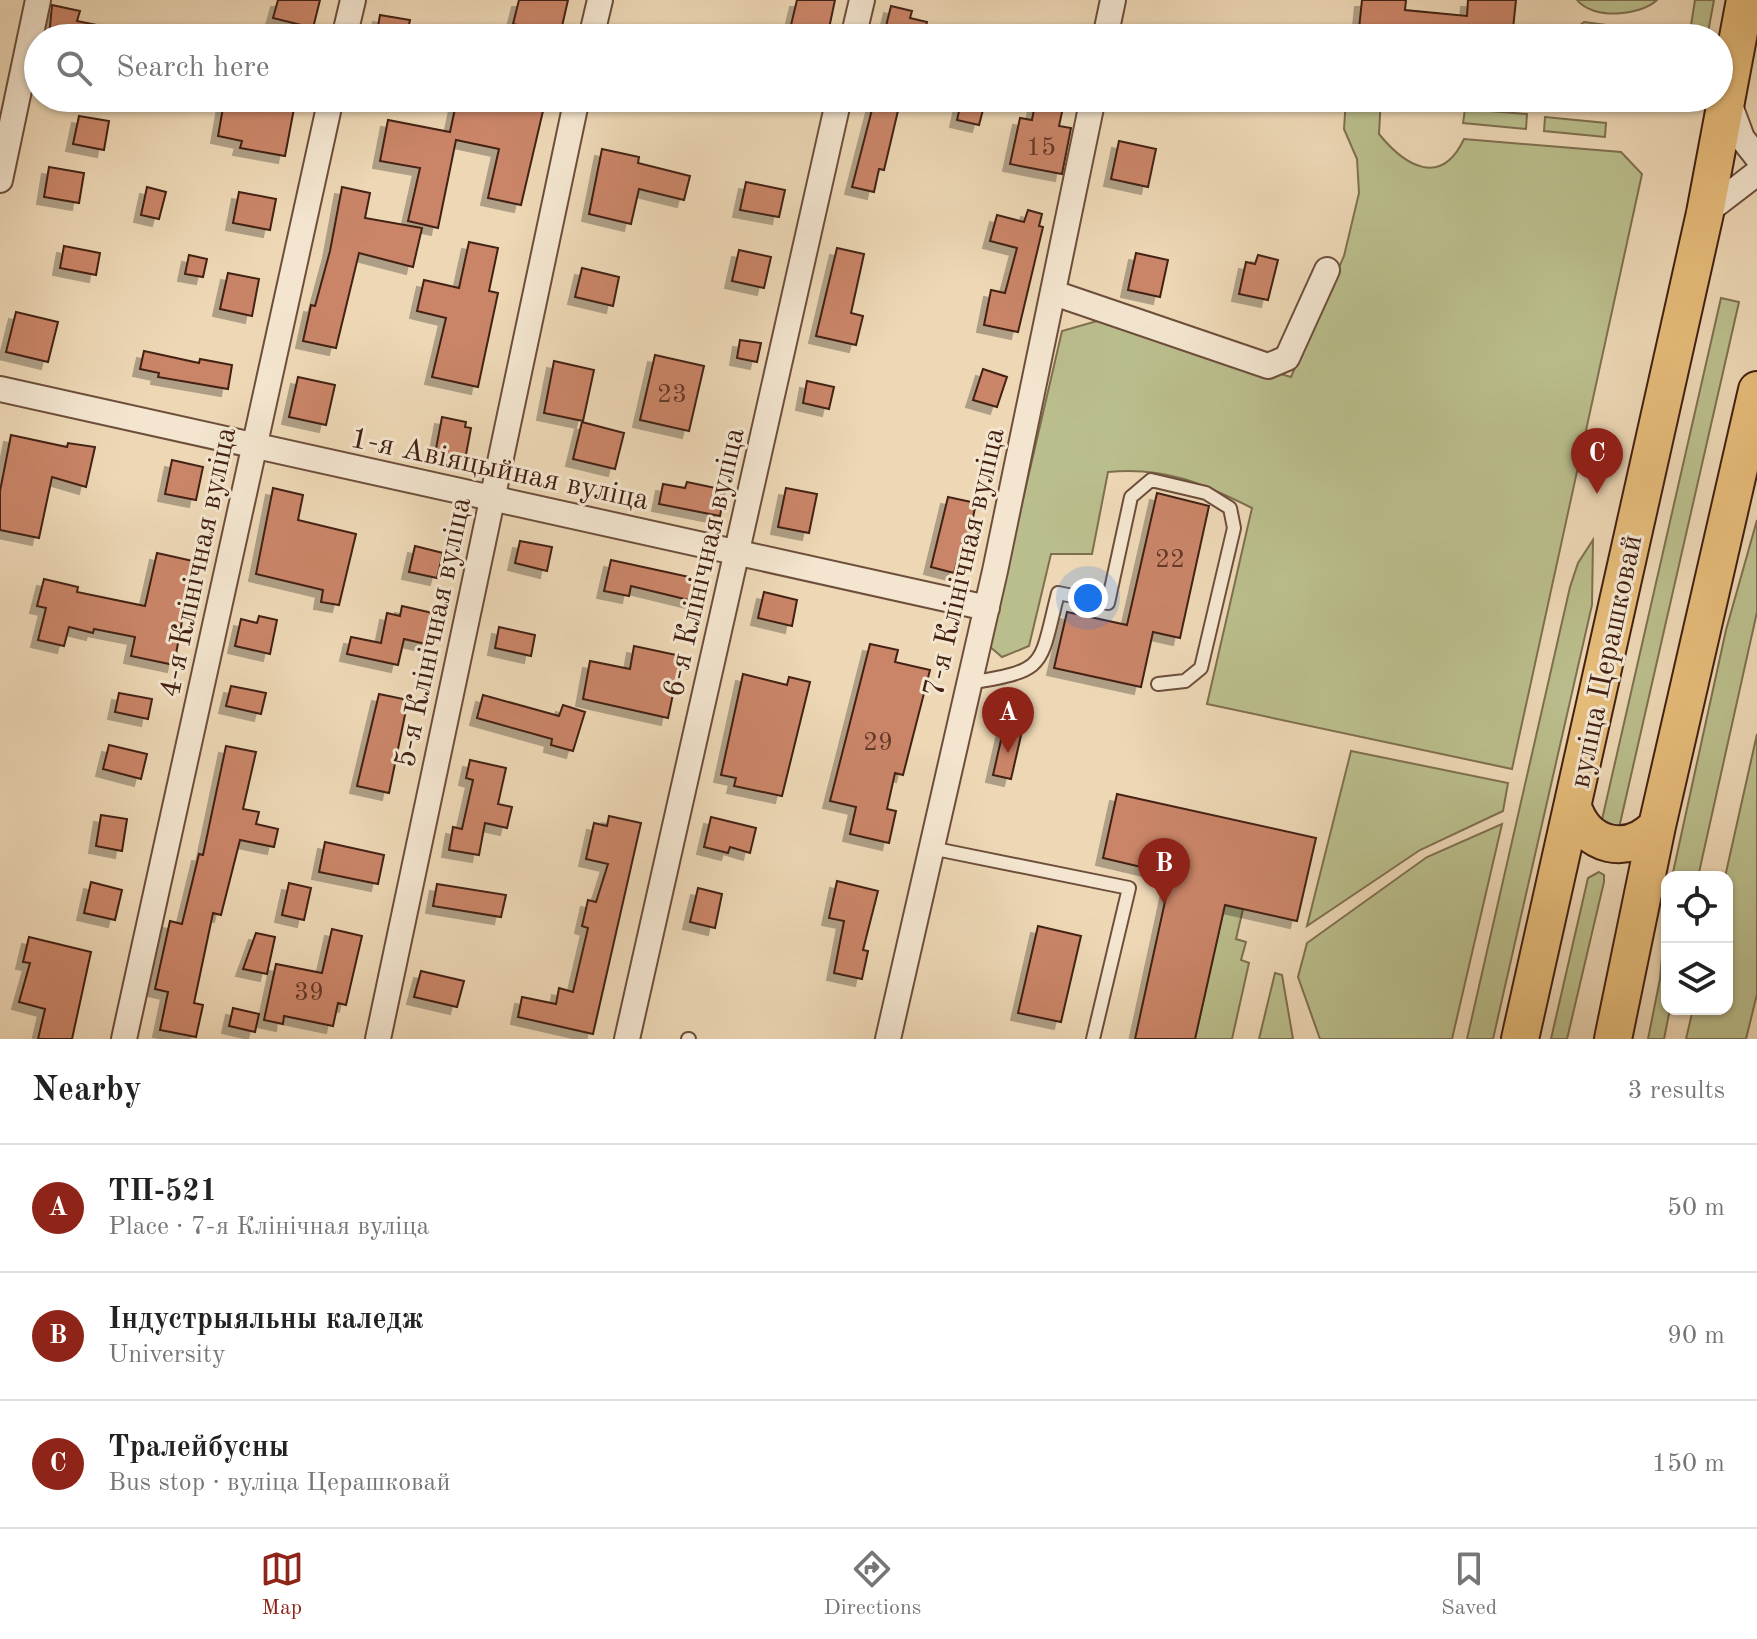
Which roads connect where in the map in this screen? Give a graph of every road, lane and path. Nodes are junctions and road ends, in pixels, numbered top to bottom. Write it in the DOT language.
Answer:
graph roads {
  1 [pos="38,0"];
  2 [pos="353,0"];
  3 [pos="600,0"];
  4 [pos="862,0"];
  5 [pos="1113,0"];
  6 [pos="1745,0"];
  7 [pos="33,24"];
  8 [pos="347,24"];
  9 [pos="594,24"];
  10 [pos="856,24"];
  11 [pos="1108,24"];
  12 [pos="1733,65"];
  13 [pos="24,66"];
  14 [pos="328,112"];
  15 [pos="574,112"];
  16 [pos="836,112"];
  17 [pos="1090,112"];
  18 [pos="1724,112"];
  19 [pos="1732,112"];
  20 [pos="1757,157"];
  21 [pos="1757,173"];
  22 [pos="0,180"];
  23 [pos="1705,213"];
  24 [pos="1327,270"];
  25 [pos="1054,293"];
  26 [pos="0,389"];
  27 [pos="1757,390"];
  28 [pos="254,448"];
  29 [pos="493,499"];
  30 [pos="739,551"];
  31 [pos="987,608"];
  32 [pos="969,683"];
  33 [pos="1158,684"];
  34 [pos="1573,807"];
  35 [pos="1657,826"];
  36 [pos="931,848"];
  37 [pos="1556,881"];
  38 [pos="1641,901"];
  39 [pos="124,1039"];
  40 [pos="378,1039"];
  41 [pos="627,1039"];
  42 [pos="888,1039"];
  43 [pos="1093,1039"];
  44 [pos="1520,1039"];
  45 [pos="1613,1039"];
  1 -- 7 [label="street"];
  2 -- 8 [label="street"];
  3 -- 9 [label="street"];
  4 -- 10 [label="street"];
  5 -- 11 [label="street"];
  6 -- 12 [label="main road, вуліца Церашковай"];
  13 -- 22 [label="street"];
  14 -- 28 [label="street, 4-я Клінічная вуліца"];
  15 -- 29 [label="street, 5-я Клінічная вуліца"];
  16 -- 30 [label="street, 6-я Клінічная вуліца"];
  17 -- 25 [label="street, 7-я Клінічная вуліца"];
  18 -- 23 [label="main road, вуліца Церашковай"];
  19 -- 20 [label="street"];
  21 -- 23 [label="street"];
  23 -- 34 [label="main road, вуліца Церашковай"];
  24 -- 25 [label="street"];
  25 -- 31 [label="street, 7-я Клінічная вуліца"];
  26 -- 28 [label="street, 1-я Авіяцыйная вуліца"];
  27 -- 35 [label="main road"];
  28 -- 29 [label="street, 1-я Авіяцыйная вуліца"];
  28 -- 39 [label="street, 4-я Клінічная вуліца"];
  29 -- 30 [label="street, 1-я Авіяцыйная вуліца"];
  29 -- 40 [label="street, 5-я Клінічная вуліца"];
  30 -- 31 [label="street, 1-я Авіяцыйная вуліца"];
  30 -- 41 [label="street, 6-я Клінічная вуліца"];
  31 -- 32 [label="street, 7-я Клінічная вуліца"];
  32 -- 33 [label="lane"];
  32 -- 36 [label="street, 7-я Клінічная вуліца"];
  34 -- 35 [label="main road"];
  34 -- 37 [label="main road, вуліца Церашковай"];
  35 -- 38 [label="main road"];
  36 -- 42 [label="street, 7-я Клінічная вуліца"];
  36 -- 43 [label="lane"];
  37 -- 38 [label="main road"];
  37 -- 44 [label="main road, вуліца Церашковай"];
  38 -- 45 [label="main road"];
}
